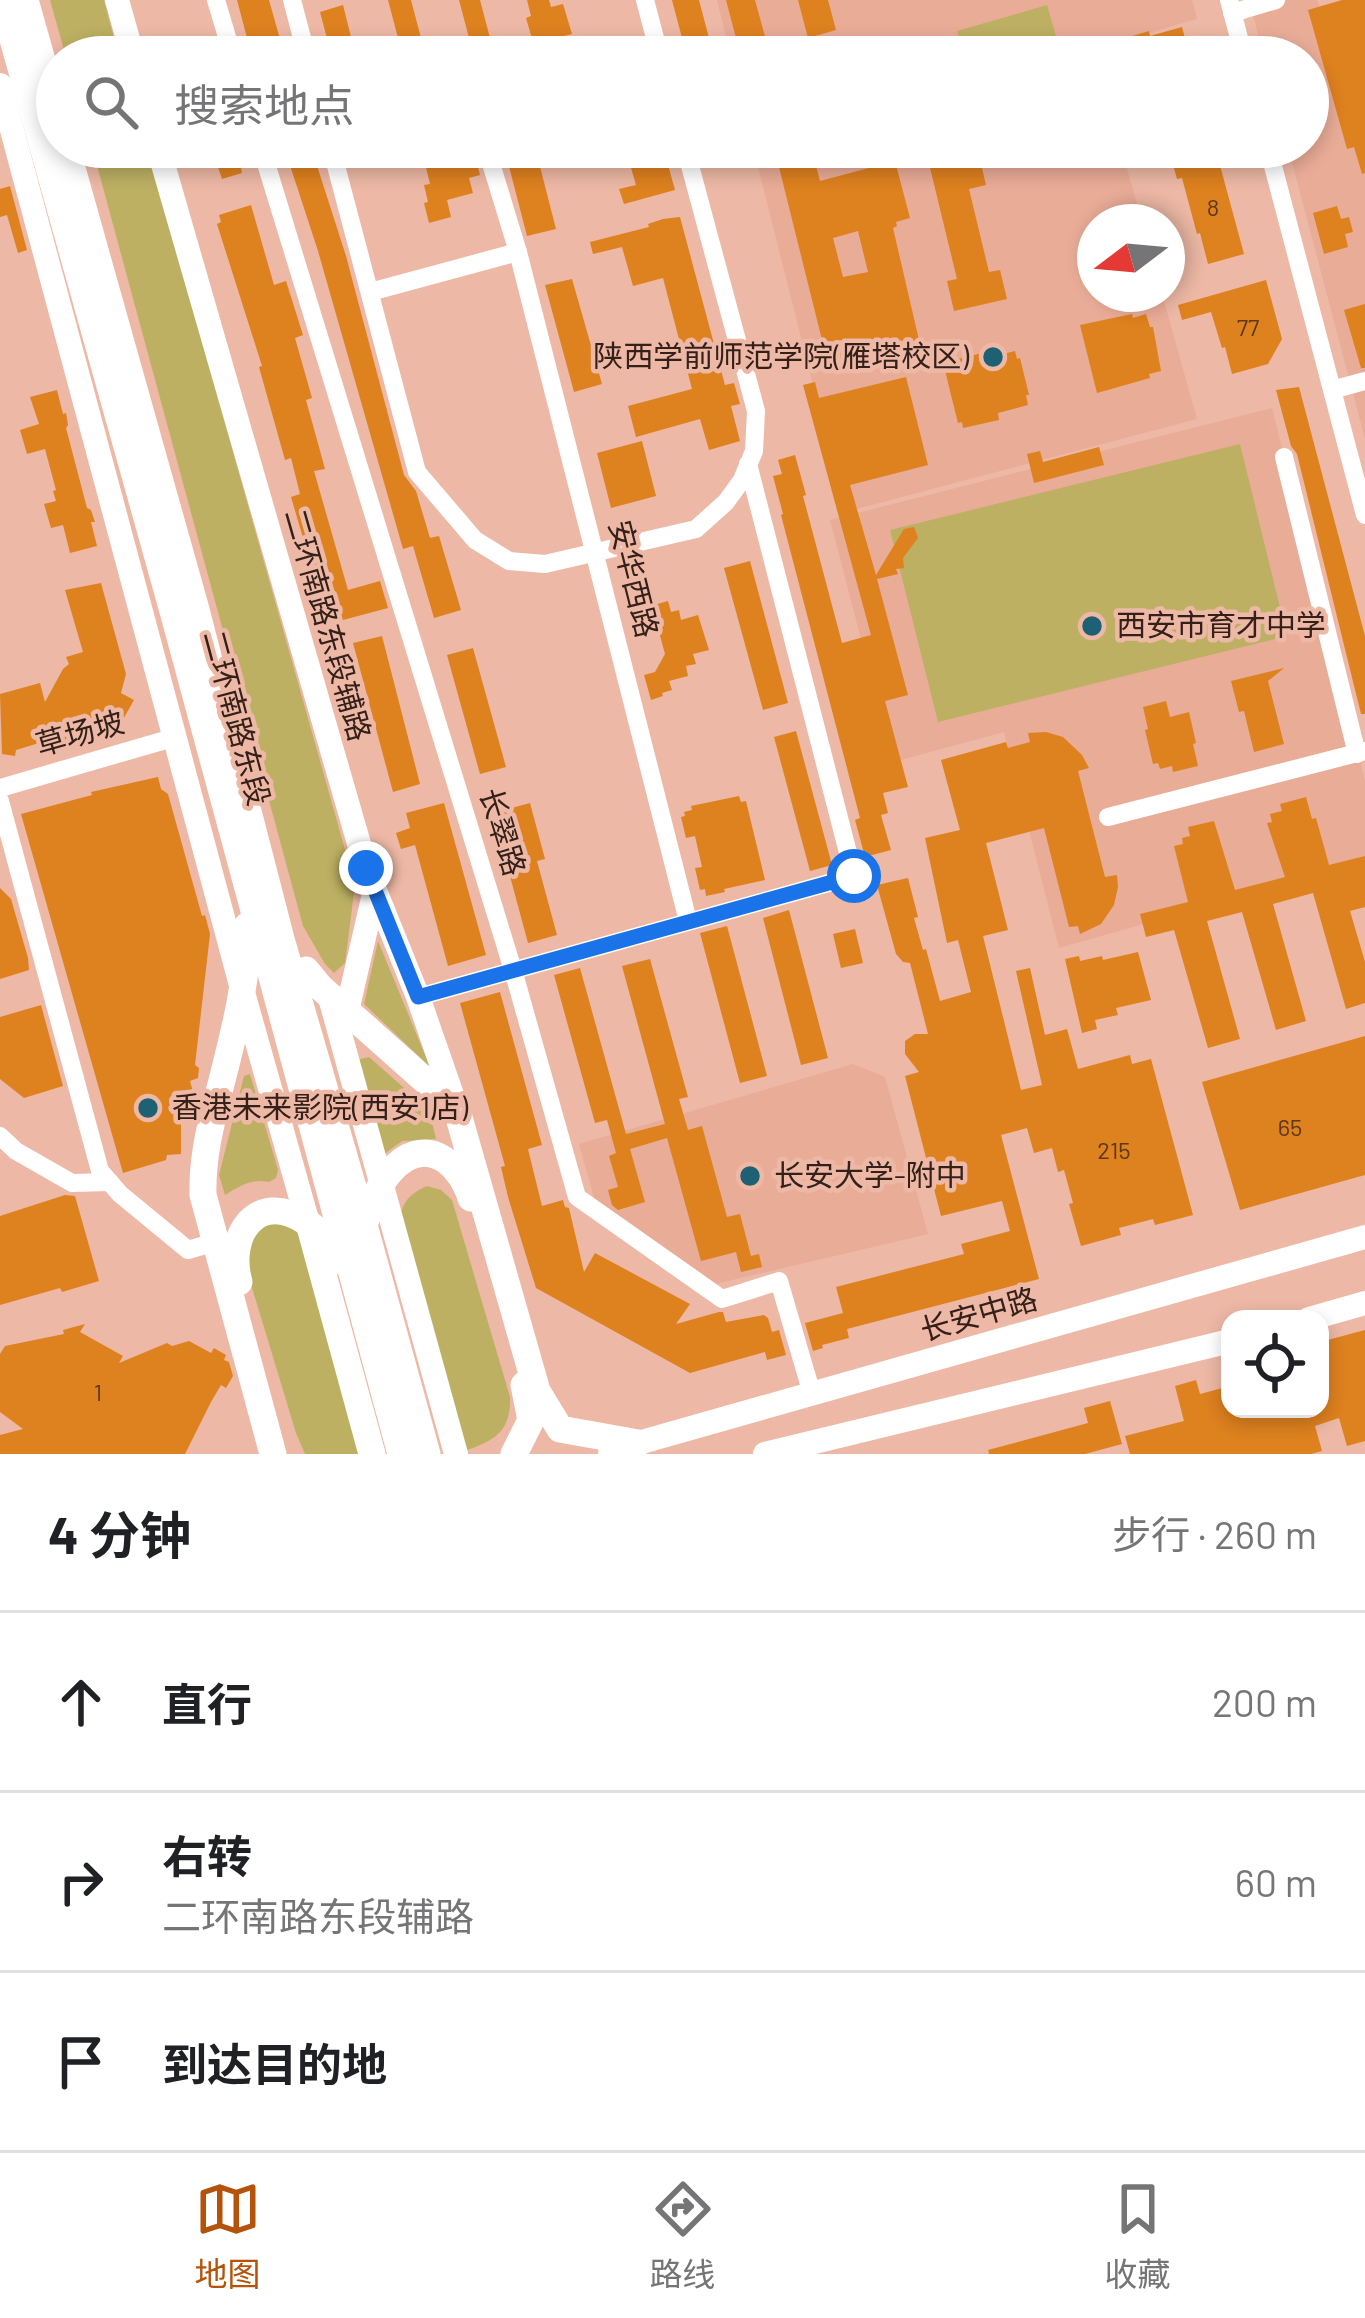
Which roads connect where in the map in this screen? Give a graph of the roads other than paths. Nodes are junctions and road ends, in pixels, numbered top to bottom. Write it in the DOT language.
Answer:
graph roads {
  1 [pos="2,0"];
  2 [pos="25,0"];
  3 [pos="42,0"];
  4 [pos="117,0"];
  5 [pos="216,0"];
  6 [pos="292,0"];
  7 [pos="645,0"];
  8 [pos="1276,0"];
  9 [pos="1231,6"];
  10 [pos="52,36"];
  11 [pos="127,36"];
  12 [pos="227,36"];
  13 [pos="301,36"];
  14 [pos="654,36"];
  15 [pos="1239,36"];
  16 [pos="36,39"];
  17 [pos="7,102"];
  18 [pos="9,147"];
  19 [pos="36,155"];
  20 [pos="36,165"];
  21 [pos="41,168"];
  22 [pos="43,168"];
  23 [pos="72,168"];
  24 [pos="89,168"];
  25 [pos="164,168"];
  26 [pos="267,168"];
  27 [pos="337,168"];
  28 [pos="492,168"];
  29 [pos="691,168"];
  30 [pos="1274,168"];
  31 [pos="53,186"];
  32 [pos="518,252"];
  33 [pos="370,292"];
  34 [pos="1365,381"];
  35 [pos="1332,390"];
  36 [pos="1284,457"];
  37 [pos="748,464"];
  38 [pos="1365,515"];
  39 [pos="596,553"];
  40 [pos="176,737"];
  41 [pos="1361,753"];
  42 [pos="0,788"];
  43 [pos="0,801"];
  44 [pos="1108,817"];
  45 [pos="250,821"];
  46 [pos="281,878"];
  47 [pos="248,891"];
  48 [pos="375,892"];
  49 [pos="688,921"];
  50 [pos="306,970"];
  51 [pos="513,970"];
  52 [pos="242,989"];
  53 [pos="418,997"];
  54 [pos="339,1013"];
  55 [pos="458,1114"];
  56 [pos="0,1136"];
  57 [pos="110,1183"];
  58 [pos="381,1184"];
  59 [pos="366,1220"];
  60 [pos="308,1223"];
  61 [pos="1365,1237"];
  62 [pos="215,1242"];
  63 [pos="352,1274"];
  64 [pos="1365,1303"];
  65 [pos="1329,1313"];
  66 [pos="1221,1343"];
  67 [pos="812,1394"];
  68 [pos="638,1443"];
  69 [pos="799,1450"];
  70 [pos="273,1454"];
  71 [pos="287,1454"];
  72 [pos="372,1454"];
  73 [pos="401,1454"];
  74 [pos="427,1454"];
  75 [pos="456,1454"];
  76 [pos="514,1454"];
  77 [pos="610,1454"];
  78 [pos="765,1454"];
  1 -- 17 [label="highway, 二环南路东段"];
  2 -- 16 [label="highway"];
  3 -- 10 [label="highway"];
  4 -- 11 [label="main road"];
  5 -- 12 [label="street"];
  6 -- 13 [label="street"];
  7 -- 14 [label="street"];
  8 -- 9 [label="street"];
  9 -- 15 [label="street"];
  17 -- 18 [label="main road"];
  17 -- 19 [label="highway, 二环南路东段"];
  18 -- 20 [label="main road"];
  18 -- 40 [label="main road"];
  21 -- 31 [label="main road"];
  22 -- 31 [label="highway, 二环南路东段"];
  23 -- 45 [label="highway, 二环南路东段"];
  24 -- 46 [label="highway"];
  25 -- 48 [label="main road, 二环南路东段辅路"];
  26 -- 51 [label="street, 长翠路"];
  27 -- 33 [label="street"];
  28 -- 32 [label="street, 安华西路"];
  29 -- 37 [label="street"];
  30 -- 35 [label="street"];
  31 -- 47 [label="highway, 二环南路东段"];
  32 -- 33 [label="street"];
  32 -- 39 [label="street, 安华西路"];
  33 -- 39 [label="street"];
  34 -- 35 [label="street"];
  35 -- 38 [label="street"];
  36 -- 41 [label="street"];
  37 -- 39 [label="street"];
  37 -- 49 [label="street"];
  39 -- 49 [label="street, 安华西路"];
  40 -- 42 [label="street, 草场坡"];
  40 -- 52 [label="main road"];
  41 -- 44 [label="street"];
  43 -- 57 [label="street"];
  45 -- 46 [label="highway"];
  45 -- 59 [label="highway, 二环南路东段"];
  46 -- 50 [label="highway"];
  47 -- 52 [label="highway"];
  47 -- 63 [label="highway, 二环南路东段"];
  48 -- 53 [label="main road, 二环南路东段辅路"];
  48 -- 54 [label="main road"];
  49 -- 51 [label="street"];
  50 -- 54 [label="highway"];
  50 -- 59 [label="highway"];
  51 -- 53 [label="street"];
  51 -- 67 [label="street, 长翠路"];
  52 -- 60 [label="main road"];
  52 -- 62 [label="highway"];
  53 -- 55 [label="main road, 二环南路东段辅路"];
  54 -- 55 [label="highway"];
  54 -- 58 [label="main road"];
  55 -- 68 [label="highway"];
  56 -- 57 [label="street"];
  57 -- 62 [label="street"];
  58 -- 59 [label="highway"];
  58 -- 75 [label="main road"];
  58 -- 76 [label="highway"];
  59 -- 74 [label="highway, 二环南路东段"];
  60 -- 63 [label="highway"];
  60 -- 71 [label="highway"];
  60 -- 72 [label="highway"];
  61 -- 67 [label="main road, 长安中路"];
  62 -- 70 [label="highway"];
  63 -- 73 [label="highway, 二环南路东段"];
  64 -- 65 [label="main road"];
  66 -- 69 [label="main road"];
  67 -- 68 [label="main road, 长安中路"];
  68 -- 77 [label="main road, 长安中路"];
  69 -- 78 [label="main road"];
}
